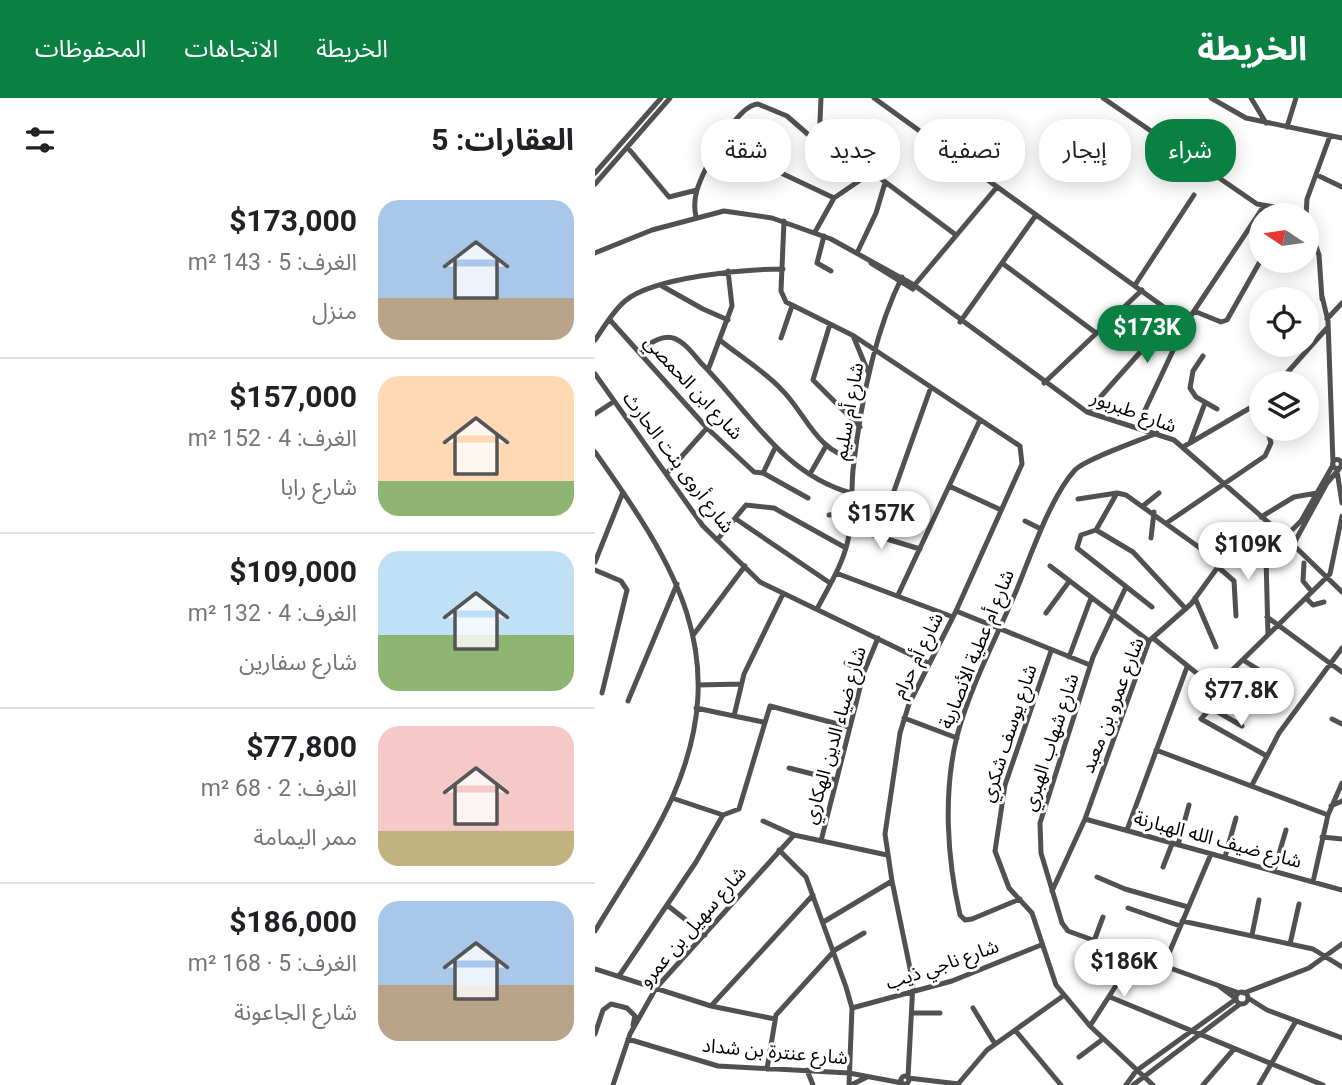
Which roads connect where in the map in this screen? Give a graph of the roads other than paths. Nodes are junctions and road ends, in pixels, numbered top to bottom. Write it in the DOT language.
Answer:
graph roads {
  1 [pos="661,98"];
  2 [pos="670,98"];
  3 [pos="821,98"];
  4 [pos="874,98"];
  5 [pos="1103,98"];
  6 [pos="1211,98"];
  7 [pos="1251,98"];
  8 [pos="1296,98"];
  9 [pos="1112,100"];
  10 [pos="738,119"];
  11 [pos="790,119"];
  12 [pos="820,119"];
  13 [pos="791,120"];
  14 [pos="640,121"];
  15 [pos="1266,123"];
  16 [pos="1287,127"];
  17 [pos="645,128"];
  18 [pos="805,132"];
  19 [pos="1330,136"];
  20 [pos="1342,138"];
  21 [pos="628,148"];
  22 [pos="595,173"];
  23 [pos="1317,175"];
  24 [pos="791,178"];
  25 [pos="701,182"];
  26 [pos="857,182"];
  27 [pos="885,183"];
  28 [pos="595,184"];
  29 [pos="997,187"];
  30 [pos="1342,187"];
  31 [pos="697,190"];
  32 [pos="1193,195"];
  33 [pos="834,198"];
  34 [pos="1256,203"];
  35 [pos="1309,203"];
  36 [pos="1036,215"];
  37 [pos="696,217"];
  38 [pos="784,221"];
  39 [pos="815,232"];
  40 [pos="1249,232"];
  41 [pos="824,236"];
  42 [pos="956,236"];
  43 [pos="595,251"];
  44 [pos="860,254"];
  45 [pos="1319,255"];
  46 [pos="1002,262"];
  47 [pos="783,269"];
  48 [pos="728,271"];
  49 [pos="831,271"];
  50 [pos="1254,273"];
  51 [pos="899,278"];
  52 [pos="1135,285"];
  53 [pos="662,286"];
  54 [pos="915,288"];
  55 [pos="1142,290"];
  56 [pos="792,306"];
  57 [pos="1340,307"];
  58 [pos="1193,311"];
  59 [pos="1325,316"];
  60 [pos="1113,318"];
  61 [pos="610,320"];
  62 [pos="728,320"];
  63 [pos="960,322"];
  64 [pos="1187,323"];
  65 [pos="830,324"];
  66 [pos="1327,330"];
  67 [pos="1096,333"];
  68 [pos="854,336"];
  69 [pos="781,338"];
  70 [pos="595,340"];
  71 [pos="721,341"];
  72 [pos="875,349"];
  73 [pos="639,352"];
  74 [pos="1203,356"];
  75 [pos="708,370"];
  76 [pos="1289,371"];
  77 [pos="595,374"];
  78 [pos="871,377"];
  79 [pos="1044,383"];
  80 [pos="931,387"];
  81 [pos="613,402"];
  82 [pos="1205,404"];
  83 [pos="1249,408"];
  84 [pos="1216,409"];
  85 [pos="1087,412"];
  86 [pos="595,414"];
  87 [pos="980,420"];
  88 [pos="860,427"];
  89 [pos="1137,427"];
  90 [pos="707,428"];
  91 [pos="1157,433"];
  92 [pos="1271,441"];
  93 [pos="1190,443"];
  94 [pos="826,446"];
  95 [pos="1183,447"];
  96 [pos="775,448"];
  97 [pos="595,452"];
  98 [pos="854,458"];
  99 [pos="1339,464"];
  100 [pos="667,473"];
  101 [pos="760,473"];
  102 [pos="810,474"];
  103 [pos="1223,485"];
  104 [pos="949,486"];
  105 [pos="622,492"];
  106 [pos="851,493"];
  107 [pos="1117,493"];
  108 [pos="1159,493"];
  109 [pos="1317,493"];
  110 [pos="808,498"];
  111 [pos="1078,499"];
  112 [pos="1342,503"];
  113 [pos="1144,505"];
  114 [pos="999,509"];
  115 [pos="1154,512"];
  116 [pos="851,513"];
  117 [pos="829,515"];
  118 [pos="1342,516"];
  119 [pos="1261,517"];
  120 [pos="736,519"];
  121 [pos="1025,521"];
  122 [pos="1168,522"];
  123 [pos="850,528"];
  124 [pos="1041,529"];
  125 [pos="1096,530"];
  126 [pos="595,533"];
  127 [pos="605,536"];
  128 [pos="878,536"];
  129 [pos="1285,537"];
  130 [pos="1151,538"];
  131 [pos="717,540"];
  132 [pos="1293,545"];
  133 [pos="846,548"];
  134 [pos="920,549"];
  135 [pos="1231,549"];
  136 [pos="1266,558"];
  137 [pos="595,562"];
  138 [pos="1304,563"];
  139 [pos="1219,565"];
  140 [pos="745,566"];
  141 [pos="1050,566"];
  142 [pos="595,570"];
  143 [pos="836,573"];
  144 [pos="1327,577"];
  145 [pos="677,583"];
  146 [pos="830,583"];
  147 [pos="1068,583"];
  148 [pos="1126,587"];
  149 [pos="1342,592"];
  150 [pos="1312,593"];
  151 [pos="783,594"];
  152 [pos="898,595"];
  153 [pos="1091,598"];
  154 [pos="1195,598"];
  155 [pos="1306,598"];
  156 [pos="1324,603"];
  157 [pos="1152,607"];
  158 [pos="817,608"];
  159 [pos="1186,609"];
  160 [pos="1113,611"];
  161 [pos="1046,613"];
  162 [pos="954,614"];
  163 [pos="1236,616"];
  164 [pos="1267,617"];
  165 [pos="1279,623"];
  166 [pos="999,629"];
  167 [pos="694,634"];
  168 [pos="1268,635"];
  169 [pos="878,638"];
  170 [pos="1151,639"];
  171 [pos="1216,647"];
  172 [pos="1342,649"];
  173 [pos="1051,650"];
  174 [pos="1069,657"];
  175 [pos="1243,660"];
  176 [pos="846,663"];
  177 [pos="928,663"];
  178 [pos="1330,663"];
  179 [pos="1090,665"];
  180 [pos="1187,667"];
  181 [pos="1261,671"];
  182 [pos="864,672"];
  183 [pos="1342,672"];
  184 [pos="1229,674"];
  185 [pos="1278,682"];
  186 [pos="741,684"];
  187 [pos="698,685"];
  188 [pos="1248,690"];
  189 [pos="602,692"];
  190 [pos="628,701"];
  191 [pos="696,708"];
  192 [pos="1210,708"];
  193 [pos="734,716"];
  194 [pos="904,718"];
  195 [pos="1332,719"];
  196 [pos="763,722"];
  197 [pos="1342,724"];
  198 [pos="1242,726"];
  199 [pos="849,727"];
  200 [pos="957,738"];
  201 [pos="1156,750"];
  202 [pos="1265,755"];
  203 [pos="789,768"];
  204 [pos="836,780"];
  205 [pos="1342,783"];
  206 [pos="1252,785"];
  207 [pos="1339,795"];
  208 [pos="672,798"];
  209 [pos="1342,802"];
  210 [pos="1189,805"];
  211 [pos="1331,806"];
  212 [pos="723,816"];
  213 [pos="1328,816"];
  214 [pos="1237,818"];
  215 [pos="1085,819"];
  216 [pos="762,821"];
  217 [pos="1126,830"];
  218 [pos="1286,830"];
  219 [pos="794,835"];
  220 [pos="1322,837"];
  221 [pos="1342,839"];
  222 [pos="821,841"];
  223 [pos="1175,844"];
  224 [pos="779,850"];
  225 [pos="1211,854"];
  226 [pos="887,855"];
  227 [pos="1225,857"];
  228 [pos="1045,866"];
  229 [pos="1163,867"];
  230 [pos="1062,870"];
  231 [pos="1274,871"];
  232 [pos="1097,877"];
  233 [pos="891,881"];
  234 [pos="1313,882"];
  235 [pos="1342,890"];
  236 [pos="1052,891"];
  237 [pos="813,894"];
  238 [pos="1020,899"];
  239 [pos="1259,900"];
  240 [pos="1299,904"];
  241 [pos="667,905"];
  242 [pos="1188,907"];
  243 [pos="1129,908"];
  244 [pos="1103,917"];
  245 [pos="825,921"];
  246 [pos="1181,923"];
  247 [pos="595,931"];
  248 [pos="864,933"];
  249 [pos="705,935"];
  250 [pos="1252,935"];
  251 [pos="1094,941"];
  252 [pos="1290,944"];
  253 [pos="1342,944"];
  254 [pos="1041,945"];
  255 [pos="835,950"];
  256 [pos="1135,956"];
  257 [pos="1328,957"];
  258 [pos="1164,965"];
  259 [pos="1342,967"];
  260 [pos="595,969"];
  261 [pos="619,976"];
  262 [pos="656,988"];
  263 [pos="914,993"];
  264 [pos="1063,996"];
  265 [pos="1110,997"];
  266 [pos="1242,998"];
  267 [pos="711,1006"];
  268 [pos="852,1008"];
  269 [pos="973,1008"];
  270 [pos="912,1013"];
  271 [pos="940,1013"];
  272 [pos="775,1019"];
  273 [pos="1296,1021"];
  274 [pos="1090,1026"];
  275 [pos="1015,1030"];
  276 [pos="1197,1033"];
  277 [pos="595,1034"];
  278 [pos="629,1037"];
  279 [pos="1342,1038"];
  280 [pos="1103,1039"];
  281 [pos="995,1044"];
  282 [pos="1234,1049"];
  283 [pos="1079,1057"];
  284 [pos="1271,1065"];
  285 [pos="767,1069"];
  286 [pos="807,1070"];
  287 [pos="849,1073"];
  288 [pos="1139,1074"];
  289 [pos="869,1077"];
  290 [pos="905,1081"];
  291 [pos="960,1084"];
  292 [pos="613,1085"];
  293 [pos="813,1085"];
  294 [pos="850,1085"];
  295 [pos="1062,1085"];
  296 [pos="1126,1085"];
  297 [pos="1133,1085"];
  298 [pos="1153,1085"];
  299 [pos="1203,1085"];
  300 [pos="1259,1085"];
  301 [pos="1323,1085"];
  1 -- 14 [label="street"];
  2 -- 17 [label="street"];
  3 -- 12 [label="street"];
  4 -- 29 [label="street"];
  5 -- 9 [label="street"];
  6 -- 15 [label="street"];
  7 -- 15 [label="street"];
  8 -- 16 [label="street"];
  9 -- 34 [label="street"];
  10 -- 11 [label="street"];
  13 -- 18 [label="street"];
  14 -- 17 [label="street"];
  14 -- 22 [label="street"];
  15 -- 16 [label="street"];
  16 -- 19 [label="street"];
  17 -- 21 [label="street"];
  19 -- 20 [label="street"];
  19 -- 23 [label="street"];
  21 -- 28 [label="street"];
  21 -- 31 [label="street"];
  23 -- 30 [label="street"];
  23 -- 35 [label="street"];
  24 -- 33 [label="street"];
  25 -- 31 [label="street"];
  26 -- 33 [label="street"];
  27 -- 42 [label="street"];
  27 -- 44 [label="street"];
  29 -- 36 [label="street"];
  29 -- 42 [label="street"];
  31 -- 37 [label="street"];
  32 -- 52 [label="street"];
  33 -- 39 [label="street"];
  36 -- 46 [label="street"];
  36 -- 52 [label="street"];
  37 -- 38 [label="street, شارع طبربور"];
  37 -- 43 [label="street, شارع طبربور"];
  38 -- 39 [label="street, شارع طبربور"];
  38 -- 47 [label="street"];
  39 -- 41 [label="street, شارع طبربور"];
  40 -- 58 [label="street"];
  41 -- 44 [label="street, شارع طبربور"];
  41 -- 49 [label="street"];
  42 -- 54 [label="street"];
  44 -- 51 [label="street, شارع طبربور"];
  45 -- 59 [label="street"];
  46 -- 63 [label="street"];
  46 -- 67 [label="street"];
  47 -- 48 [label="street"];
  47 -- 56 [label="street"];
  48 -- 53 [label="street"];
  48 -- 62 [label="street"];
  50 -- 58 [label="street"];
  51 -- 54 [label="street, شارع طبربور"];
  51 -- 72 [label="street, شارع أم سليم"];
  52 -- 55 [label="street"];
  53 -- 61 [label="street"];
  53 -- 62 [label="street"];
  54 -- 63 [label="street, شارع طبربور"];
  55 -- 60 [label="street"];
  55 -- 64 [label="street"];
  56 -- 65 [label="street, شارع أم حرام"];
  56 -- 69 [label="street"];
  57 -- 59 [label="street"];
  58 -- 64 [label="street"];
  59 -- 66 [label="street"];
  60 -- 67 [label="street"];
  60 -- 85 [label="street"];
  61 -- 70 [label="street"];
  61 -- 73 [label="street, شارع ابن الحمصي"];
  62 -- 71 [label="street"];
  63 -- 79 [label="street, شارع طبربور"];
  64 -- 89 [label="street"];
  65 -- 68 [label="street, شارع أم حرام"];
  65 -- 88 [label="street"];
  66 -- 76 [label="street"];
  66 -- 99 [label="street"];
  67 -- 79 [label="street"];
  68 -- 72 [label="street, شارع أم حرام"];
  68 -- 78 [label="street"];
  71 -- 75 [label="street"];
  71 -- 94 [label="street"];
  72 -- 78 [label="street, شارع أم سليم"];
  72 -- 80 [label="street, شارع أم حرام"];
  73 -- 75 [label="street"];
  73 -- 90 [label="street, شارع ابن الحمصي"];
  74 -- 82 [label="street"];
  75 -- 96 [label="street"];
  77 -- 81 [label="street, شارع أروى بنت الحارث"];
  78 -- 88 [label="street, شارع أم سليم"];
  79 -- 85 [label="street, شارع طبربور"];
  80 -- 87 [label="street, شارع أم حرام"];
  80 -- 128 [label="street"];
  81 -- 86 [label="street"];
  81 -- 100 [label="street, شارع أروى بنت الحارث"];
  82 -- 84 [label="street"];
  82 -- 93 [label="street"];
  83 -- 93 [label="street"];
  85 -- 89 [label="street, شارع طبربور"];
  87 -- 104 [label="street"];
  87 -- 114 [label="street, شارع أم حرام"];
  88 -- 98 [label="street, شارع أم سليم"];
  89 -- 91 [label="street, شارع طبربور"];
  90 -- 100 [label="street"];
  90 -- 101 [label="street, شارع ابن الحمصي"];
  91 -- 95 [label="street, شارع طبربور"];
  91 -- 124 [label="street, شارع أم عطية الأنصارية"];
  92 -- 103 [label="street"];
  93 -- 95 [label="street"];
  94 -- 98 [label="street"];
  94 -- 102 [label="street"];
  95 -- 103 [label="street, شارع طبربور"];
  96 -- 101 [label="street"];
  96 -- 102 [label="street"];
  97 -- 105 [label="street"];
  98 -- 106 [label="street, شارع أم سليم"];
  99 -- 109 [label="street"];
  99 -- 112 [label="street"];
  99 -- 132 [label="street"];
  100 -- 131 [label="street, شارع أروى بنت الحارث"];
  101 -- 110 [label="street, شارع ابن الحمصي"];
  102 -- 106 [label="street"];
  103 -- 119 [label="street, شارع طبربور"];
  103 -- 122 [label="street"];
  104 -- 114 [label="street"];
  104 -- 134 [label="street"];
  105 -- 127 [label="street"];
  105 -- 145 [label="street"];
  106 -- 116 [label="street, شارع أم سليم"];
  107 -- 111 [label="street"];
  107 -- 113 [label="street"];
  107 -- 125 [label="street"];
  108 -- 113 [label="street"];
  109 -- 119 [label="street"];
  109 -- 129 [label="street"];
  113 -- 115 [label="street"];
  114 -- 162 [label="street, شارع أم حرام"];
  115 -- 122 [label="street"];
  115 -- 130 [label="street"];
  116 -- 117 [label="street"];
  116 -- 123 [label="street, شارع أم سليم"];
  118 -- 144 [label="street"];
  119 -- 129 [label="street, شارع طبربور"];
  120 -- 131 [label="street"];
  120 -- 133 [label="street"];
  120 -- 146 [label="street"];
  121 -- 124 [label="street"];
  122 -- 139 [label="street"];
  123 -- 128 [label="street"];
  123 -- 133 [label="street, شارع أم سليم"];
  124 -- 166 [label="street, شارع أم عطية الأنصارية"];
  125 -- 148 [label="street"];
  125 -- 159 [label="street"];
  126 -- 127 [label="street"];
  127 -- 137 [label="street"];
  128 -- 134 [label="street"];
  129 -- 132 [label="street, شارع طبربور"];
  131 -- 140 [label="street, شارع أروى بنت الحارث"];
  132 -- 144 [label="street, شارع طبربور"];
  133 -- 143 [label="street, شارع أم سليم"];
  134 -- 152 [label="street"];
  135 -- 139 [label="street, شارع عمرو بن معبد"];
  136 -- 164 [label="street"];
  138 -- 150 [label="street"];
  139 -- 154 [label="street, شارع عمرو بن معبد"];
  139 -- 163 [label="street"];
  140 -- 151 [label="street, شارع أروى بنت الحارث"];
  140 -- 167 [label="street"];
  141 -- 147 [label="street"];
  142 -- 189 [label="street"];
  143 -- 146 [label="street, شارع أم سليم"];
  143 -- 152 [label="street"];
  144 -- 149 [label="street, شارع طبربور"];
  144 -- 150 [label="street"];
  145 -- 167 [label="street"];
  145 -- 190 [label="street"];
  146 -- 158 [label="street, شارع أم سليم"];
  147 -- 153 [label="street"];
  147 -- 161 [label="street"];
  148 -- 157 [label="street"];
  148 -- 160 [label="street, شارع شهاب الهبري"];
  150 -- 155 [label="street"];
  151 -- 158 [label="street, شارع أروى بنت الحارث"];
  151 -- 186 [label="street"];
  152 -- 162 [label="street"];
  153 -- 160 [label="street"];
  153 -- 174 [label="street"];
  154 -- 159 [label="street, شارع عمرو بن معبد"];
  154 -- 171 [label="street"];
  155 -- 156 [label="street"];
  155 -- 165 [label="street"];
  158 -- 169 [label="street, شارع أروى بنت الحارث"];
  159 -- 170 [label="street, شارع عمرو بن معبد"];
  160 -- 170 [label="street"];
  160 -- 179 [label="street, شارع شهاب الهبري"];
  162 -- 166 [label="street"];
  162 -- 177 [label="street, شارع أم حرام"];
  164 -- 165 [label="street"];
  164 -- 168 [label="street"];
  165 -- 168 [label="street"];
  165 -- 178 [label="street"];
  166 -- 173 [label="street"];
  166 -- 200 [label="street, شارع أم عطية الأنصارية"];
  167 -- 187 [label="street"];
  168 -- 175 [label="street"];
  169 -- 177 [label="street, شارع أروى بنت الحارث"];
  169 -- 182 [label="street, شارع ضياء الدين الهكاري"];
  170 -- 180 [label="street"];
  170 -- 215 [label="street, شارع عمرو بن معبد"];
  172 -- 178 [label="street"];
  173 -- 174 [label="street"];
  173 -- 238 [label="street, شارع يوسف شكري"];
  174 -- 179 [label="street"];
  175 -- 181 [label="street"];
  175 -- 184 [label="street"];
  176 -- 182 [label="street"];
  177 -- 194 [label="street, شارع أم حرام"];
  178 -- 183 [label="street"];
  178 -- 202 [label="street"];
  179 -- 228 [label="street, شارع شهاب الهبري"];
  180 -- 184 [label="street"];
  180 -- 201 [label="street"];
  181 -- 185 [label="street"];
  181 -- 188 [label="street"];
  182 -- 199 [label="street, شارع ضياء الدين الهكاري"];
  184 -- 192 [label="street"];
  186 -- 187 [label="street"];
  186 -- 193 [label="street"];
  187 -- 191 [label="street"];
  191 -- 193 [label="street"];
  191 -- 208 [label="street"];
  192 -- 198 [label="street"];
  192 -- 202 [label="street"];
  193 -- 196 [label="street"];
  194 -- 200 [label="street"];
  194 -- 226 [label="street, شارع أم حرام"];
  195 -- 197 [label="street"];
  196 -- 199 [label="street"];
  196 -- 212 [label="street"];
  199 -- 204 [label="street, شارع ضياء الدين الهكاري"];
  200 -- 238 [label="street, شارع أم عطية الأنصارية"];
  201 -- 206 [label="street"];
  201 -- 217 [label="street"];
  202 -- 206 [label="street"];
  203 -- 204 [label="street"];
  204 -- 222 [label="street, شارع ضياء الدين الهكاري"];
  205 -- 207 [label="street"];
  206 -- 213 [label="street"];
  207 -- 211 [label="street"];
  208 -- 212 [label="street"];
  208 -- 247 [label="street"];
  209 -- 211 [label="street"];
  210 -- 223 [label="street"];
  211 -- 213 [label="street"];
  212 -- 241 [label="street"];
  213 -- 220 [label="street"];
  214 -- 227 [label="street"];
  215 -- 217 [label="street, شارع ضيف الله الهبارنة"];
  215 -- 230 [label="street, شارع عمرو بن معبد"];
  216 -- 219 [label="street"];
  217 -- 223 [label="street, شارع ضيف الله الهبارنة"];
  218 -- 231 [label="street"];
  219 -- 222 [label="street"];
  219 -- 224 [label="street, شارع سهيل بن عمرو"];
  220 -- 221 [label="street"];
  220 -- 234 [label="street"];
  222 -- 226 [label="street"];
  223 -- 225 [label="street, شارع ضيف الله الهبارنة"];
  223 -- 229 [label="street"];
  224 -- 237 [label="street"];
  224 -- 249 [label="street, شارع سهيل بن عمرو"];
  225 -- 227 [label="street, شارع ضيف الله الهبارنة"];
  225 -- 242 [label="street"];
  226 -- 233 [label="street, شارع أم حرام"];
  227 -- 231 [label="street, شارع ضيف الله الهبارنة"];
  228 -- 230 [label="street"];
  228 -- 236 [label="street, شارع شهاب الهبري"];
  230 -- 236 [label="street, شارع عمرو بن معبد"];
  231 -- 234 [label="street, شارع ضيف الله الهبارنة"];
  232 -- 242 [label="street"];
  233 -- 245 [label="street"];
  233 -- 263 [label="street, شارع أم حرام"];
  234 -- 235 [label="street, شارع ضيف الله الهبارنة"];
  236 -- 251 [label="street, شارع شهاب الهبري"];
  237 -- 245 [label="street"];
  237 -- 267 [label="street"];
  238 -- 254 [label="street, شارع يوسف شكري"];
  239 -- 250 [label="street"];
  240 -- 252 [label="street"];
  241 -- 249 [label="street"];
  241 -- 261 [label="street"];
  242 -- 246 [label="street"];
  243 -- 246 [label="street"];
  244 -- 251 [label="street"];
  245 -- 255 [label="street"];
  246 -- 250 [label="street"];
  246 -- 258 [label="street"];
  248 -- 255 [label="street"];
  249 -- 262 [label="street, شارع سهيل بن عمرو"];
  250 -- 252 [label="street"];
  251 -- 256 [label="street, شارع شهاب الهبري"];
  252 -- 257 [label="street"];
  253 -- 257 [label="street"];
  254 -- 263 [label="street, شارع ناجي ذيب"];
  254 -- 264 [label="street, شارع يوسف شكري"];
  255 -- 268 [label="street"];
  255 -- 272 [label="street"];
  256 -- 258 [label="street, شارع شهاب الهبري"];
  256 -- 265 [label="street"];
  257 -- 259 [label="street"];
  257 -- 266 [label="street"];
  258 -- 266 [label="street, شارع شهاب الهبري"];
  260 -- 261 [label="street"];
  261 -- 262 [label="street"];
  262 -- 267 [label="street"];
  262 -- 278 [label="street, شارع سهيل بن عمرو"];
  263 -- 268 [label="street, شارع ناجي ذيب"];
  263 -- 270 [label="street, شارع أم حرام"];
  264 -- 274 [label="street, شارع يوسف شكري"];
  264 -- 275 [label="street"];
  265 -- 274 [label="street"];
  265 -- 276 [label="street"];
  266 -- 273 [label="street"];
  266 -- 276 [label="street"];
  267 -- 272 [label="street"];
  268 -- 287 [label="street"];
  269 -- 281 [label="street"];
  270 -- 271 [label="street"];
  270 -- 290 [label="street, شارع أم حرام"];
  272 -- 285 [label="street"];
  273 -- 279 [label="street"];
  273 -- 284 [label="street"];
  274 -- 280 [label="street, شارع يوسف شكري"];
  275 -- 281 [label="street"];
  275 -- 295 [label="street"];
  276 -- 282 [label="street"];
  276 -- 288 [label="street"];
  277 -- 278 [label="street"];
  278 -- 285 [label="street, شارع عنترة بن شداد"];
  278 -- 292 [label="street, شارع سهيل بن عمرو"];
  280 -- 283 [label="street"];
  280 -- 288 [label="street, شارع يوسف شكري"];
  281 -- 291 [label="street"];
  282 -- 284 [label="street"];
  282 -- 299 [label="street"];
  284 -- 300 [label="street"];
  284 -- 301 [label="street"];
  285 -- 286 [label="street, شارع عنترة بن شداد"];
  286 -- 287 [label="street, شارع عنترة بن شداد"];
  286 -- 293 [label="street"];
  287 -- 289 [label="street, شارع عنترة بن شداد"];
  287 -- 294 [label="street"];
  288 -- 296 [label="street"];
  288 -- 297 [label="street"];
  288 -- 298 [label="street, شارع يوسف شكري"];
  289 -- 290 [label="street, شارع عنترة بن شداد"];
  289 -- 294 [label="street"];
  290 -- 291 [label="street, شارع عنترة بن شداد"];
}
